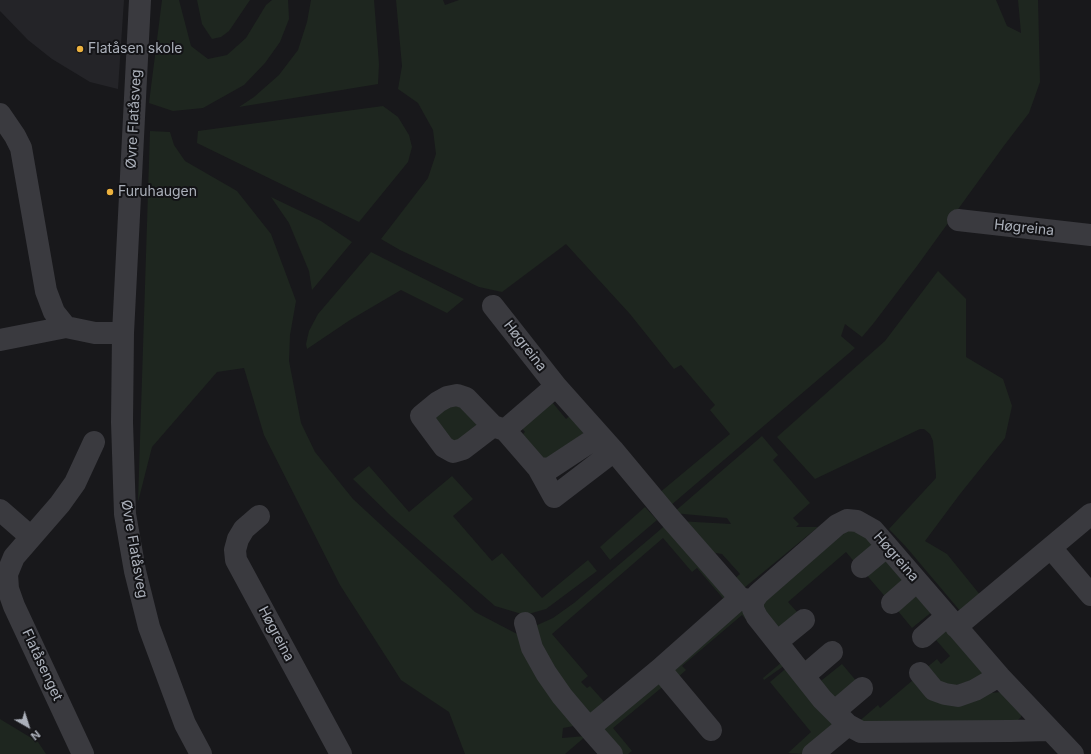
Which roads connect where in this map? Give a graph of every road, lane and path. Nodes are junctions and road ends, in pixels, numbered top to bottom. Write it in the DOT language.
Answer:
graph roads {
  1 [pos="140,0"];
  2 [pos="0,114"];
  3 [pos="958,220"];
  4 [pos="1091,235"];
  5 [pos="493,306"];
  6 [pos="66,327"];
  7 [pos="123,333"];
  8 [pos="0,340"];
  9 [pos="556,386"];
  10 [pos="94,442"];
  11 [pos="607,443"];
  12 [pos="0,510"];
  13 [pos="1091,514"];
  14 [pos="259,516"];
  15 [pos="31,537"];
  16 [pos="887,546"];
  17 [pos="1051,548"];
  18 [pos="862,567"];
  19 [pos="4,575"];
  20 [pos="917,581"];
  21 [pos="1091,595"];
  22 [pos="747,600"];
  23 [pos="892,602"];
  24 [pos="804,620"];
  25 [pos="952,622"];
  26 [pos="525,623"];
  27 [pos="923,637"];
  28 [pos="777,642"];
  29 [pos="832,652"];
  30 [pos="660,669"];
  31 [pos="920,673"];
  32 [pos="804,676"];
  33 [pos="999,676"];
  34 [pos="862,688"];
  35 [pos="841,718"];
  36 [pos="589,728"];
  37 [pos="712,730"];
  38 [pos="1049,730"];
  39 [pos="83,754"];
  40 [pos="201,754"];
  41 [pos="341,754"];
  42 [pos="612,754"];
  43 [pos="813,754"];
  44 [pos="1073,754"];
  1 -- 7 [label="street, Øvre Flatåsveg"];
  2 -- 6 [label="street"];
  3 -- 4 [label="street, Høgreina"];
  5 -- 9 [label="street, Høgreina"];
  6 -- 7 [label="street"];
  6 -- 8 [label="street"];
  7 -- 40 [label="street, Øvre Flatåsveg"];
  9 -- 11 [label="street, Høgreina"];
  9 -- 11 [label="street, Høgreina"];
  10 -- 15 [label="street, Flatåsenget"];
  11 -- 22 [label="street, Høgreina"];
  12 -- 15 [label="street"];
  13 -- 17 [label="street"];
  14 -- 41 [label="street, Høgreina"];
  15 -- 19 [label="street, Flatåsenget"];
  16 -- 18 [label="street"];
  16 -- 20 [label="street, Høgreina"];
  16 -- 22 [label="street, Høgreina"];
  17 -- 21 [label="street"];
  17 -- 25 [label="street"];
  19 -- 39 [label="street, Flatåsenget"];
  20 -- 23 [label="street"];
  20 -- 25 [label="street, Høgreina"];
  22 -- 28 [label="street, Høgreina"];
  22 -- 30 [label="street, Høgreina"];
  24 -- 28 [label="street"];
  25 -- 27 [label="street"];
  25 -- 33 [label="street, Høgreina"];
  26 -- 36 [label="street"];
  28 -- 32 [label="street, Høgreina"];
  29 -- 32 [label="street"];
  30 -- 36 [label="street, Høgreina"];
  30 -- 37 [label="street"];
  31 -- 33 [label="street"];
  32 -- 35 [label="street, Høgreina"];
  33 -- 38 [label="street, Høgreina"];
  34 -- 35 [label="street"];
  35 -- 38 [label="street, Høgreina"];
  35 -- 43 [label="street"];
  36 -- 42 [label="street"];
  38 -- 44 [label="street, Høgreina"];
}
